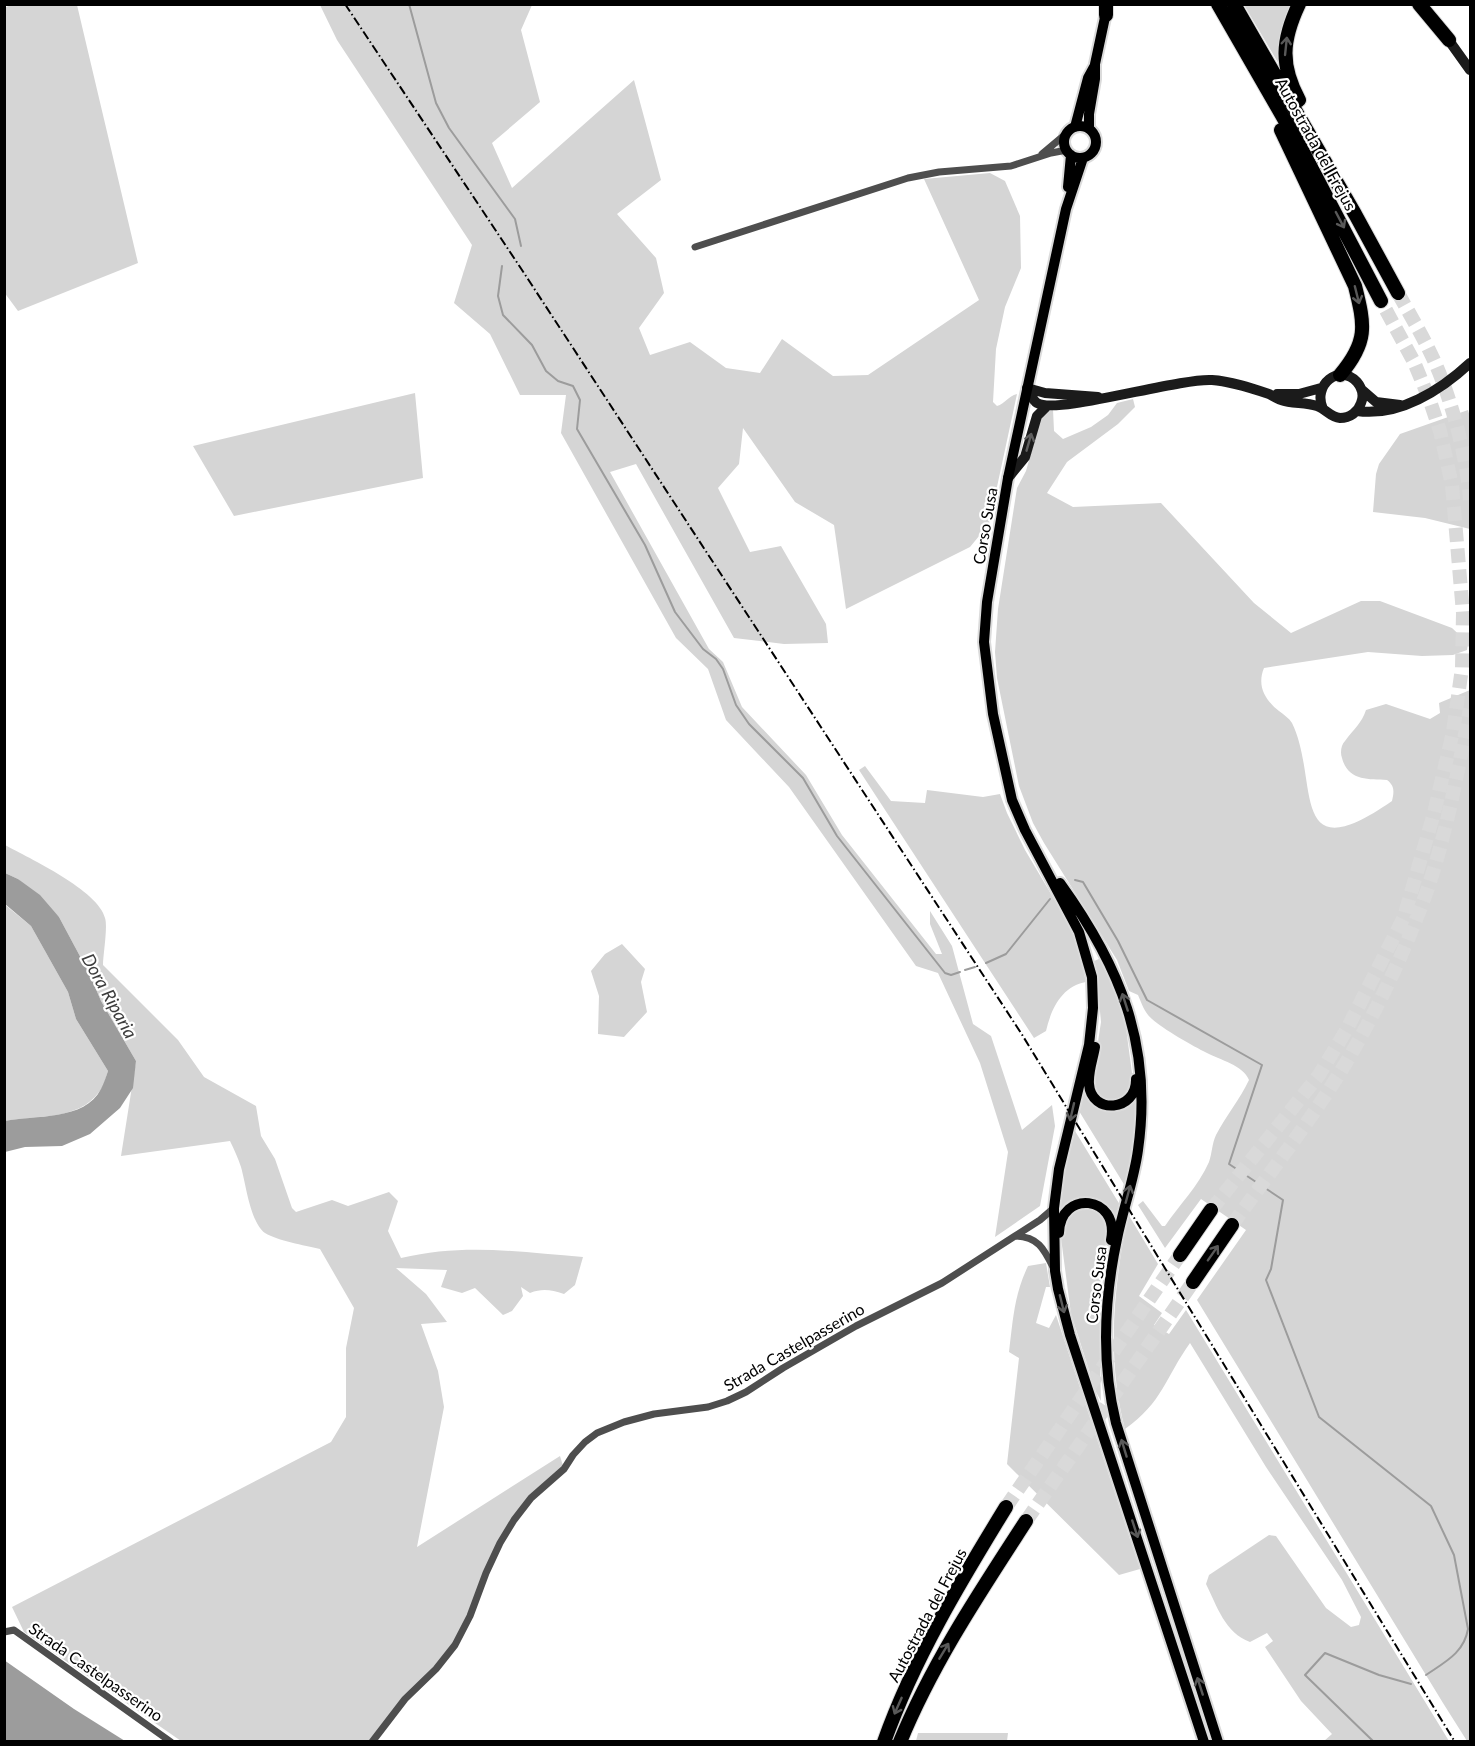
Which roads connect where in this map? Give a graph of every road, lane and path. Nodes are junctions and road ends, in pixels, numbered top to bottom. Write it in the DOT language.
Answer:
graph roads {
  1 [pos="1218,4"];
  2 [pos="1234,4"];
  3 [pos="1299,4"];
  4 [pos="1419,4"];
  5 [pos="1425,4"];
  6 [pos="1107,8"];
  7 [pos="1449,40"];
  8 [pos="1095,64"];
  9 [pos="1256,70"];
  10 [pos="1470,70"];
  11 [pos="1089,129"];
  12 [pos="1071,130"];
  13 [pos="1069,153"];
  14 [pos="1039,156"];
  15 [pos="1083,158"];
  16 [pos="1066,209"];
  17 [pos="1355,214"];
  18 [pos="695,247"];
  19 [pos="1398,293"];
  20 [pos="1381,301"];
  21 [pos="1470,363"];
  22 [pos="1340,375"];
  23 [pos="1027,387"];
  24 [pos="1322,388"];
  25 [pos="1361,389"];
  26 [pos="1270,395"];
  27 [pos="1101,398"];
  28 [pos="1400,405"];
  29 [pos="1047,406"];
  30 [pos="1323,409"];
  31 [pos="1357,411"];
  32 [pos="1008,478"];
  33 [pos="1034,847"];
  34 [pos="1093,1008"];
  35 [pos="1132,1023"];
  36 [pos="1054,1208"];
  37 [pos="1211,1210"];
  38 [pos="1232,1225"];
  39 [pos="1015,1236"];
  40 [pos="1180,1255"];
  41 [pos="1055,1271"];
  42 [pos="1193,1282"];
  43 [pos="1108,1297"];
  44 [pos="1006,1507"];
  45 [pos="1026,1521"];
  46 [pos="4,1632"];
  47 [pos="171,1742"];
  48 [pos="372,1742"];
  49 [pos="884,1742"];
  50 [pos="900,1742"];
  51 [pos="1204,1742"];
  52 [pos="1218,1742"];
  1 -- 9 [label="highway, Autostrada del Frejus"];
  2 -- 17 [label="highway, Autostrada del Frejus"];
  17 -- 3 [label="highway, one-way"];
  4 -- 7 [label="highway"];
  5 -- 7 [label="street"];
  6 -- 8 [label="main road"];
  7 -- 10 [label="street"];
  8 -- 11 [label="main road"];
  8 -- 12 [label="main road"];
  9 -- 20 [label="highway, Autostrada del Frejus, one-way"];
  9 -- 22 [label="highway, one-way"];
  11 -- 12 [label="main road"];
  11 -- 15 [label="main road"];
  12 -- 13 [label="main road"];
  12 -- 14 [label="street"];
  13 -- 14 [label="street"];
  13 -- 15 [label="main road"];
  13 -- 16 [label="main road, Corso Susa"];
  14 -- 18 [label="street"];
  15 -- 16 [label="main road, Corso Susa"];
  16 -- 23 [label="main road, Corso Susa"];
  17 -- 19 [label="highway, Autostrada del Frejus"];
  21 -- 28 [label="street"];
  22 -- 24 [label="street"];
  22 -- 25 [label="street"];
  23 -- 27 [label="street"];
  23 -- 29 [label="street"];
  23 -- 32 [label="main road, Corso Susa"];
  24 -- 26 [label="street"];
  24 -- 30 [label="street"];
  25 -- 28 [label="street"];
  25 -- 31 [label="street"];
  26 -- 27 [label="street"];
  26 -- 30 [label="street"];
  27 -- 29 [label="street"];
  28 -- 31 [label="street"];
  32 -- 29 [label="street, one-way"];
  30 -- 31 [label="street"];
  32 -- 33 [label="main road, Corso Susa"];
  33 -- 34 [label="main road, Corso Susa"];
  35 -- 33 [label="main road, Corso Susa, one-way"];
  34 -- 35 [label="main road"];
  34 -- 36 [label="main road, Corso Susa, one-way"];
  43 -- 35 [label="main road, Corso Susa, one-way"];
  36 -- 39 [label="street, Strada Castelpasserino"];
  36 -- 41 [label="main road, Corso Susa"];
  37 -- 40 [label="highway"];
  42 -- 38 [label="highway, one-way"];
  39 -- 41 [label="street"];
  39 -- 48 [label="street, Strada Castelpasserino"];
  41 -- 43 [label="main road"];
  41 -- 51 [label="main road, Corso Susa, one-way"];
  52 -- 43 [label="main road, Corso Susa, one-way"];
  44 -- 49 [label="highway, Autostrada del Frejus, one-way"];
  50 -- 45 [label="highway, Autostrada del Frejus, one-way"];
  46 -- 47 [label="street, Strada Castelpasserino"];
}
